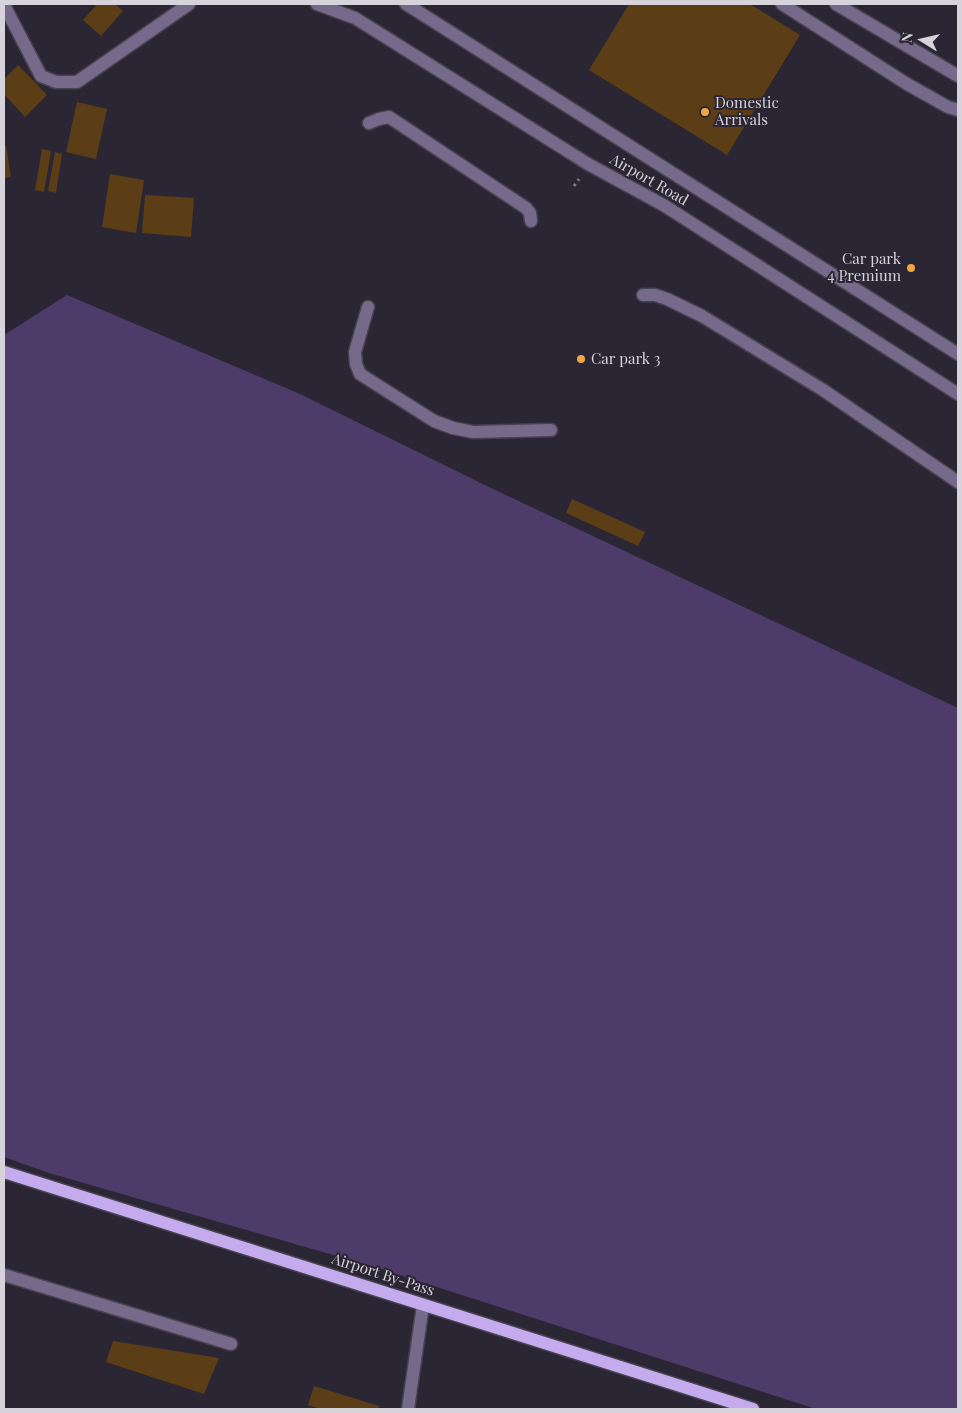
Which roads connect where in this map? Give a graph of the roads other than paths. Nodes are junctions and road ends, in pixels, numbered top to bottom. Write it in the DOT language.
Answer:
graph roads {
  1 [pos="188,4"];
  2 [pos="318,4"];
  3 [pos="406,4"];
  4 [pos="782,4"];
  5 [pos="836,4"];
  6 [pos="4,6"];
  7 [pos="958,76"];
  8 [pos="958,110"];
  9 [pos="369,123"];
  10 [pos="531,221"];
  11 [pos="643,296"];
  12 [pos="368,307"];
  13 [pos="958,354"];
  14 [pos="958,394"];
  15 [pos="551,430"];
  16 [pos="958,482"];
  17 [pos="4,1172"];
  18 [pos="4,1275"];
  19 [pos="423,1304"];
  20 [pos="231,1344"];
  21 [pos="745,1408"];
  22 [pos="408,1409"];
  1 -- 6 [label="street"];
  2 -- 14 [label="street, Airport Road"];
  3 -- 13 [label="street, Airport Road"];
  4 -- 8 [label="street"];
  5 -- 7 [label="street"];
  9 -- 10 [label="street"];
  11 -- 16 [label="street"];
  12 -- 15 [label="street"];
  17 -- 19 [label="main road, Airport By-Pass"];
  18 -- 20 [label="street"];
  19 -- 21 [label="main road, Airport By-Pass"];
  19 -- 22 [label="street"];
}
